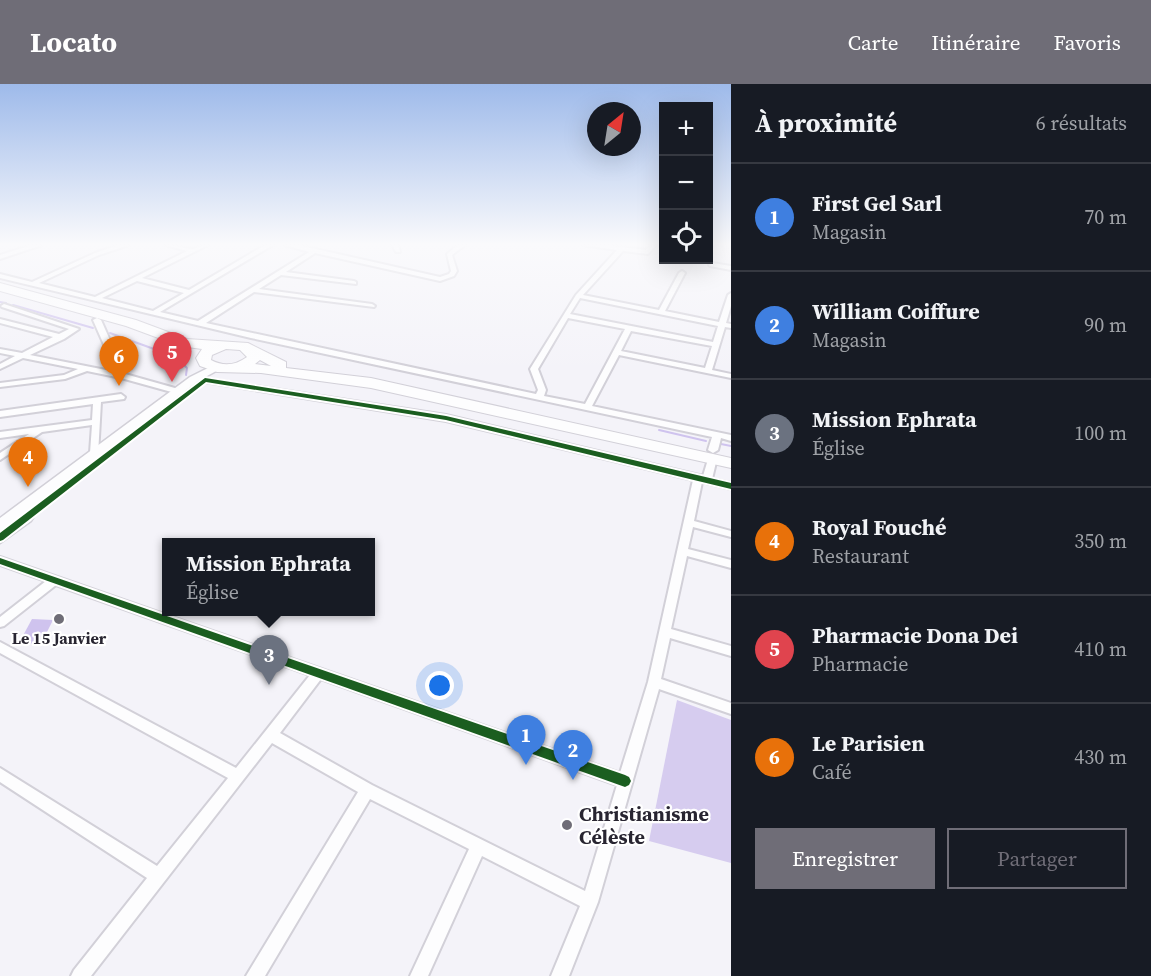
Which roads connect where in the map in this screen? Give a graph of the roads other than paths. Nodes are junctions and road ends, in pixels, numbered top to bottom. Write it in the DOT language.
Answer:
graph roads {
  1 [pos="2,287"];
  2 [pos="43,287"];
  3 [pos="120,287"];
  4 [pos="168,287"];
  5 [pos="199,287"];
  6 [pos="258,287"];
  7 [pos="587,287"];
  8 [pos="675,287"];
  9 [pos="253,290"];
  10 [pos="190,292"];
  11 [pos="578,296"];
  12 [pos="731,296"];
  13 [pos="95,299"];
  14 [pos="1,302"];
  15 [pos="372,306"];
  16 [pos="661,312"];
  17 [pos="154,313"];
  18 [pos="568,316"];
  19 [pos="97,320"];
  20 [pos="0,321"];
  21 [pos="199,324"];
  22 [pos="722,324"];
  23 [pos="731,326"];
  24 [pos="629,328"];
  25 [pos="61,337"];
  26 [pos="249,345"];
  27 [pos="716,345"];
  28 [pos="220,346"];
  29 [pos="0,351"];
  30 [pos="616,352"];
  31 [pos="22,356"];
  32 [pos="0,367"];
  33 [pos="85,370"];
  34 [pos="211,371"];
  35 [pos="708,371"];
  36 [pos="122,376"];
  37 [pos="731,376"];
  38 [pos="0,386"];
  39 [pos="181,393"];
  40 [pos="120,397"];
  41 [pos="539,398"];
  42 [pos="97,400"];
  43 [pos="587,408"];
  44 [pos="0,414"];
  45 [pos="96,422"];
  46 [pos="41,430"];
  47 [pos="0,435"];
  48 [pos="731,438"];
  49 [pos="714,448"];
  50 [pos="95,453"];
  51 [pos="731,454"];
  52 [pos="0,457"];
  53 [pos="731,462"];
  54 [pos="703,480"];
  55 [pos="731,486"];
  56 [pos="689,523"];
  57 [pos="0,525"];
  58 [pos="731,534"];
  59 [pos="0,538"];
  60 [pos="682,551"];
  61 [pos="0,561"];
  62 [pos="731,564"];
  63 [pos="54,580"];
  64 [pos="0,623"];
  65 [pos="665,632"];
  66 [pos="0,647"];
  67 [pos="731,651"];
  68 [pos="319,673"];
  69 [pos="654,682"];
  70 [pos="731,709"];
  71 [pos="271,735"];
  72 [pos="0,774"];
  73 [pos="238,776"];
  74 [pos="625,781"];
  75 [pos="367,790"];
  76 [pos="478,846"];
  77 [pos="159,876"];
  78 [pos="590,902"];
  79 [pos="80,976"];
  80 [pos="255,976"];
  81 [pos="419,976"];
  82 [pos="560,976"];
  1 -- 28 [label="highway"];
  2 -- 13 [label="street"];
  3 -- 13 [label="street"];
  4 -- 10 [label="street"];
  5 -- 10 [label="street"];
  6 -- 9 [label="street"];
  7 -- 11 [label="street"];
  8 -- 16 [label="street"];
  9 -- 15 [label="street"];
  9 -- 21 [label="street"];
  10 -- 17 [label="street"];
  11 -- 16 [label="street"];
  11 -- 18 [label="street"];
  12 -- 22 [label="street"];
  13 -- 17 [label="street"];
  14 -- 19 [label="highway"];
  14 -- 25 [label="street"];
  16 -- 22 [label="street"];
  17 -- 21 [label="street"];
  18 -- 24 [label="street"];
  18 -- 41 [label="street"];
  19 -- 34 [label="highway"];
  19 -- 36 [label="street"];
  20 -- 25 [label="street"];
  21 -- 26 [label="street"];
  22 -- 23 [label="street"];
  22 -- 27 [label="street"];
  24 -- 27 [label="street"];
  24 -- 30 [label="street"];
  25 -- 31 [label="street"];
  26 -- 28 [label="highway"];
  26 -- 34 [label="highway"];
  26 -- 41 [label="street"];
  26 -- 49 [label="highway"];
  27 -- 35 [label="street"];
  28 -- 34 [label="highway"];
  29 -- 31 [label="street"];
  30 -- 35 [label="street"];
  30 -- 43 [label="street"];
  31 -- 32 [label="street"];
  31 -- 33 [label="street"];
  33 -- 36 [label="street"];
  33 -- 38 [label="street"];
  34 -- 39 [label="street"];
  34 -- 49 [label="highway"];
  34 -- 54 [label="street"];
  35 -- 37 [label="street"];
  36 -- 39 [label="street"];
  39 -- 50 [label="street"];
  39 -- 59 [label="street"];
  40 -- 42 [label="street"];
  41 -- 43 [label="street"];
  42 -- 44 [label="street"];
  42 -- 45 [label="street"];
  43 -- 49 [label="street"];
  45 -- 46 [label="street"];
  45 -- 50 [label="street"];
  46 -- 47 [label="street"];
  46 -- 52 [label="street"];
  48 -- 49 [label="street"];
  49 -- 51 [label="highway"];
  49 -- 53 [label="highway"];
  49 -- 54 [label="street"];
  50 -- 57 [label="street"];
  54 -- 55 [label="street"];
  54 -- 56 [label="street"];
  56 -- 58 [label="street"];
  56 -- 60 [label="street"];
  60 -- 62 [label="street"];
  60 -- 65 [label="street"];
  61 -- 63 [label="street"];
  63 -- 64 [label="street"];
  63 -- 68 [label="street"];
  65 -- 67 [label="street"];
  65 -- 69 [label="street"];
  66 -- 73 [label="street"];
  68 -- 71 [label="street"];
  68 -- 74 [label="street"];
  69 -- 70 [label="street"];
  69 -- 74 [label="street"];
  71 -- 73 [label="street"];
  71 -- 75 [label="street"];
  72 -- 77 [label="street"];
  73 -- 77 [label="street"];
  74 -- 78 [label="street"];
  75 -- 76 [label="street"];
  75 -- 80 [label="street"];
  76 -- 78 [label="street"];
  76 -- 81 [label="street"];
  77 -- 79 [label="street"];
  78 -- 82 [label="street"];
}
